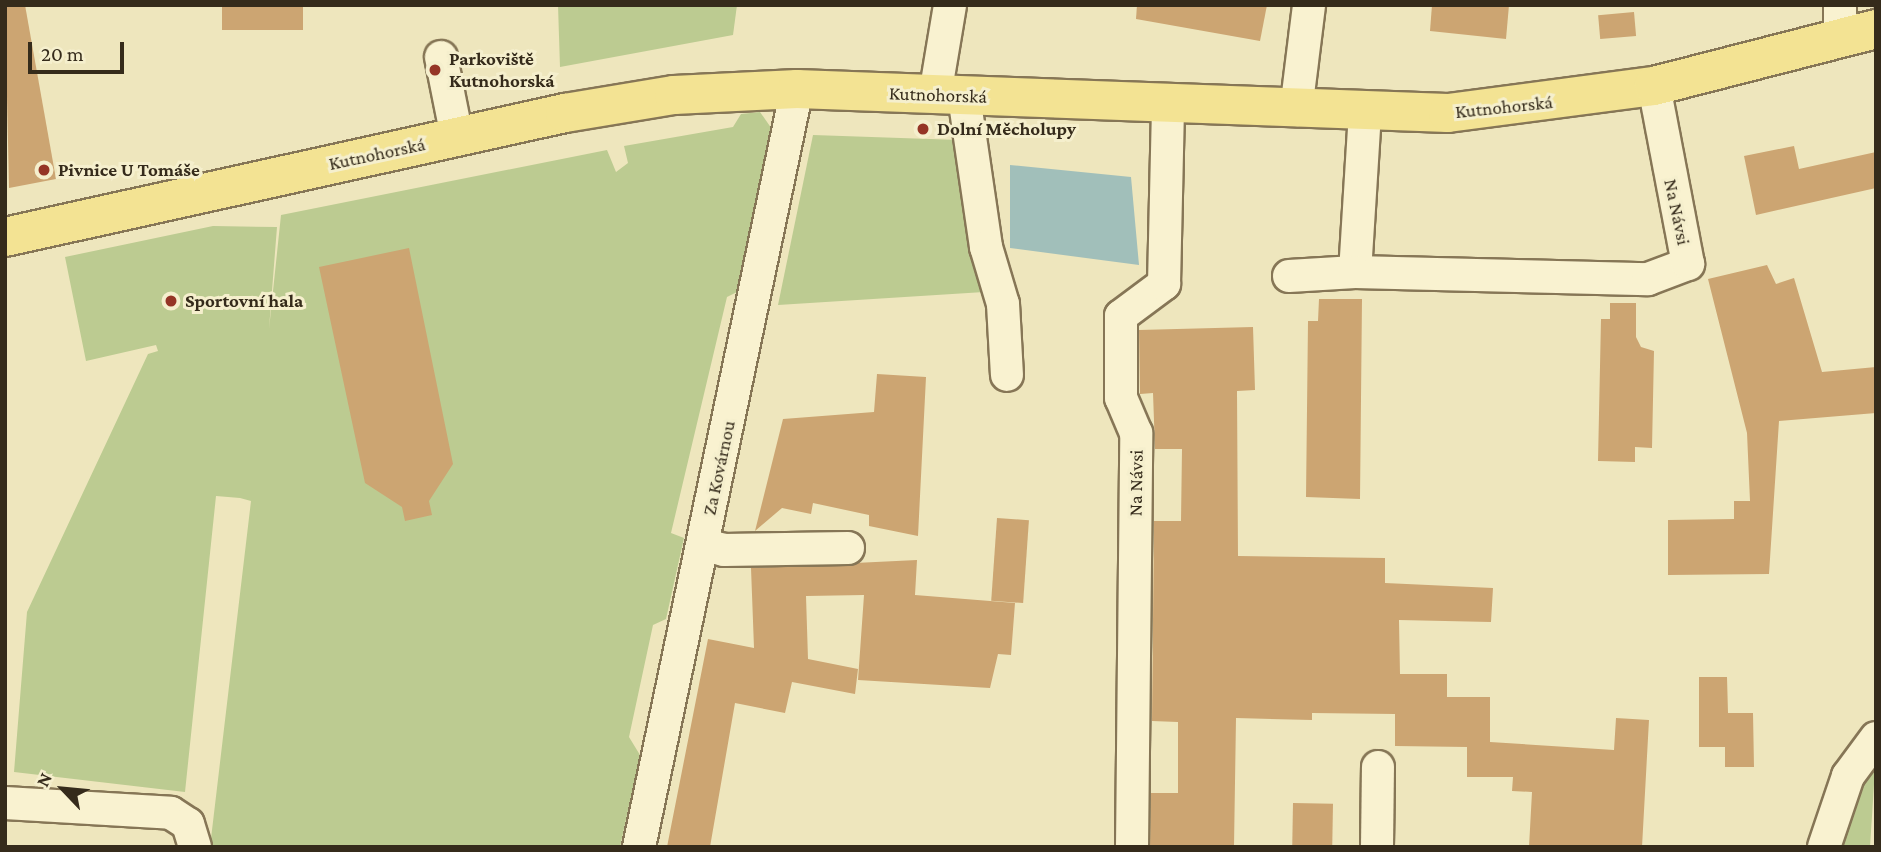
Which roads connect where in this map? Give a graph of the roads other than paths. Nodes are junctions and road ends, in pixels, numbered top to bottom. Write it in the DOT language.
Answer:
graph roads {
  1 [pos="950,5"];
  2 [pos="1308,5"];
  3 [pos="1852,24"];
  4 [pos="441,57"];
  5 [pos="1654,86"];
  6 [pos="797,89"];
  7 [pos="950,96"];
  8 [pos="1168,105"];
  9 [pos="1296,110"];
  10 [pos="1366,113"];
  11 [pos="457,136"];
  12 [pos="5,237"];
  13 [pos="1355,272"];
  14 [pos="1289,275"];
  15 [pos="1007,375"];
  16 [pos="703,545"];
  17 [pos="848,548"];
  18 [pos="1876,738"];
  19 [pos="1378,767"];
  20 [pos="5,803"];
  21 [pos="194,840"];
  22 [pos="639,847"];
  23 [pos="1132,847"];
  24 [pos="1377,847"];
  25 [pos="1824,847"];
  1 -- 7 [label="street"];
  2 -- 9 [label="street"];
  3 -- 5 [label="main road, Kutnohorská"];
  4 -- 11 [label="street"];
  5 -- 10 [label="main road, Kutnohorská"];
  5 -- 13 [label="street, Na Návsi"];
  6 -- 7 [label="main road, Kutnohorská"];
  6 -- 11 [label="main road, Kutnohorská"];
  6 -- 16 [label="street, Za Kovárnou"];
  7 -- 8 [label="main road, Kutnohorská"];
  7 -- 15 [label="street"];
  8 -- 9 [label="main road, Kutnohorská"];
  8 -- 23 [label="street, Na Návsi"];
  9 -- 10 [label="main road, Kutnohorská"];
  10 -- 13 [label="street"];
  11 -- 12 [label="main road, Kutnohorská"];
  13 -- 14 [label="street"];
  16 -- 17 [label="street"];
  16 -- 22 [label="street, Za Kovárnou"];
  18 -- 25 [label="street"];
  19 -- 24 [label="street"];
  20 -- 21 [label="street"];
}
